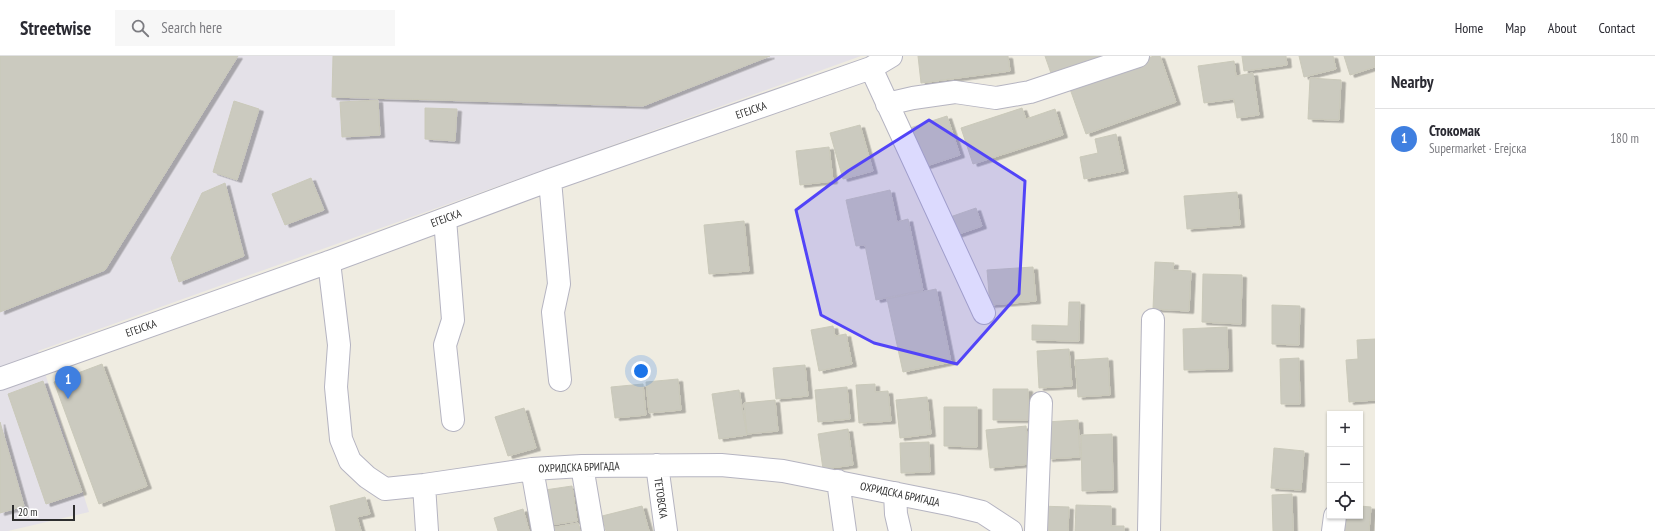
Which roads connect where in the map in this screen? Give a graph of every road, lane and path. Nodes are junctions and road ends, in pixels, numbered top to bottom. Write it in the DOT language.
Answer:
graph roads {
  1 [pos="891,56"];
  2 [pos="1138,56"];
  3 [pos="871,68"];
  4 [pos="887,104"];
  5 [pos="550,180"];
  6 [pos="445,219"];
  7 [pos="329,262"];
  8 [pos="984,313"];
  9 [pos="1153,320"];
  10 [pos="0,379"];
  11 [pos="560,380"];
  12 [pos="1041,403"];
  13 [pos="453,420"];
  14 [pos="657,465"];
  15 [pos="582,466"];
  16 [pos="532,469"];
  17 [pos="838,481"];
  18 [pos="424,485"];
  19 [pos="895,493"];
  20 [pos="1335,519"];
  21 [pos="427,531"];
  22 [pos="543,531"];
  23 [pos="593,531"];
  24 [pos="666,531"];
  25 [pos="845,531"];
  26 [pos="900,531"];
  27 [pos="1011,531"];
  28 [pos="1036,531"];
  29 [pos="1149,531"];
  30 [pos="1333,531"];
  1 -- 3 [label="street, ЕГЕЈСКА"];
  2 -- 4 [label="street"];
  3 -- 4 [label="street"];
  3 -- 5 [label="street, ЕГЕЈСКА"];
  4 -- 8 [label="street"];
  5 -- 6 [label="street, ЕГЕЈСКА"];
  5 -- 11 [label="street"];
  6 -- 7 [label="street, ЕГЕЈСКА"];
  6 -- 13 [label="street"];
  7 -- 10 [label="street, ЕГЕЈСКА"];
  7 -- 18 [label="street, ОХРИДСКА БРИГАДА"];
  9 -- 29 [label="street"];
  12 -- 28 [label="street"];
  14 -- 15 [label="street, ОХРИДСКА БРИГАДА"];
  14 -- 17 [label="street, ОХРИДСКА БРИГАДА"];
  14 -- 24 [label="street, ТЕТОВСКА"];
  15 -- 16 [label="street, ОХРИДСКА БРИГАДА"];
  15 -- 23 [label="street"];
  16 -- 18 [label="street, ОХРИДСКА БРИГАДА"];
  16 -- 22 [label="street"];
  17 -- 19 [label="street, ОХРИДСКА БРИГАДА"];
  17 -- 25 [label="street"];
  18 -- 21 [label="street"];
  19 -- 26 [label="street"];
  19 -- 27 [label="street, ОХРИДСКА БРИГАДА"];
  20 -- 30 [label="street"];
}
